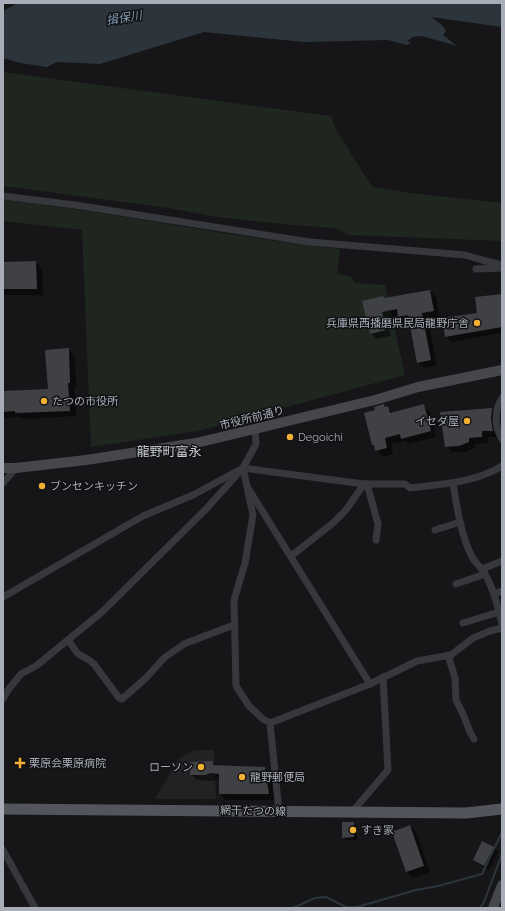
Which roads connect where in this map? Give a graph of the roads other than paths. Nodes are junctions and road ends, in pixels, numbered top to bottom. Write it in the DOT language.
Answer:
graph roads {
  1 [pos="3,196"];
  2 [pos="502,265"];
  3 [pos="502,268"];
  4 [pos="476,269"];
  5 [pos="502,370"];
  6 [pos="502,398"];
  7 [pos="255,430"];
  8 [pos="502,439"];
  9 [pos="502,466"];
  10 [pos="3,468"];
  11 [pos="16,468"];
  12 [pos="243,468"];
  13 [pos="3,483"];
  14 [pos="453,483"];
  15 [pos="365,484"];
  16 [pos="248,488"];
  17 [pos="460,522"];
  18 [pos="435,530"];
  19 [pos="376,540"];
  20 [pos="291,556"];
  21 [pos="502,561"];
  22 [pos="484,572"];
  23 [pos="456,584"];
  24 [pos="502,591"];
  25 [pos="494,594"];
  26 [pos="3,597"];
  27 [pos="499,612"];
  28 [pos="463,623"];
  29 [pos="502,624"];
  30 [pos="235,627"];
  31 [pos="502,628"];
  32 [pos="68,640"];
  33 [pos="448,655"];
  34 [pos="383,677"];
  35 [pos="370,684"];
  36 [pos="3,699"];
  37 [pos="270,723"];
  38 [pos="474,739"];
  39 [pos="3,809"];
  40 [pos="502,809"];
  41 [pos="280,811"];
  42 [pos="352,812"];
  43 [pos="3,850"];
  44 [pos="502,885"];
  45 [pos="35,908"];
  46 [pos="493,908"];
  1 -- 2 [label="street"];
  3 -- 4 [label="street"];
  5 -- 7 [label="street, 市役所前通り"];
  6 -- 8 [label="street"];
  7 -- 11 [label="street, 市役所前通り"];
  7 -- 12 [label="street"];
  9 -- 14 [label="street"];
  10 -- 11 [label="street, 市役所前通り"];
  11 -- 13 [label="street"];
  12 -- 15 [label="street"];
  12 -- 16 [label="street"];
  12 -- 26 [label="street"];
  12 -- 32 [label="street"];
  14 -- 15 [label="street"];
  14 -- 17 [label="street"];
  15 -- 19 [label="street"];
  15 -- 20 [label="street"];
  16 -- 20 [label="street"];
  16 -- 30 [label="street"];
  17 -- 18 [label="street"];
  17 -- 22 [label="street"];
  20 -- 35 [label="street"];
  21 -- 22 [label="street"];
  22 -- 23 [label="street"];
  22 -- 25 [label="street"];
  24 -- 25 [label="street"];
  25 -- 27 [label="street"];
  27 -- 28 [label="street"];
  27 -- 29 [label="street"];
  30 -- 32 [label="street"];
  30 -- 37 [label="street"];
  31 -- 33 [label="street"];
  32 -- 36 [label="street"];
  33 -- 34 [label="street"];
  33 -- 38 [label="street"];
  34 -- 35 [label="street"];
  34 -- 42 [label="street"];
  35 -- 37 [label="street"];
  37 -- 41 [label="street"];
  39 -- 41 [label="main road, 網干たつの線"];
  40 -- 42 [label="main road, 網干たつの線"];
  41 -- 42 [label="main road, 網干たつの線"];
  43 -- 45 [label="street"];
  44 -- 46 [label="street"];
}
